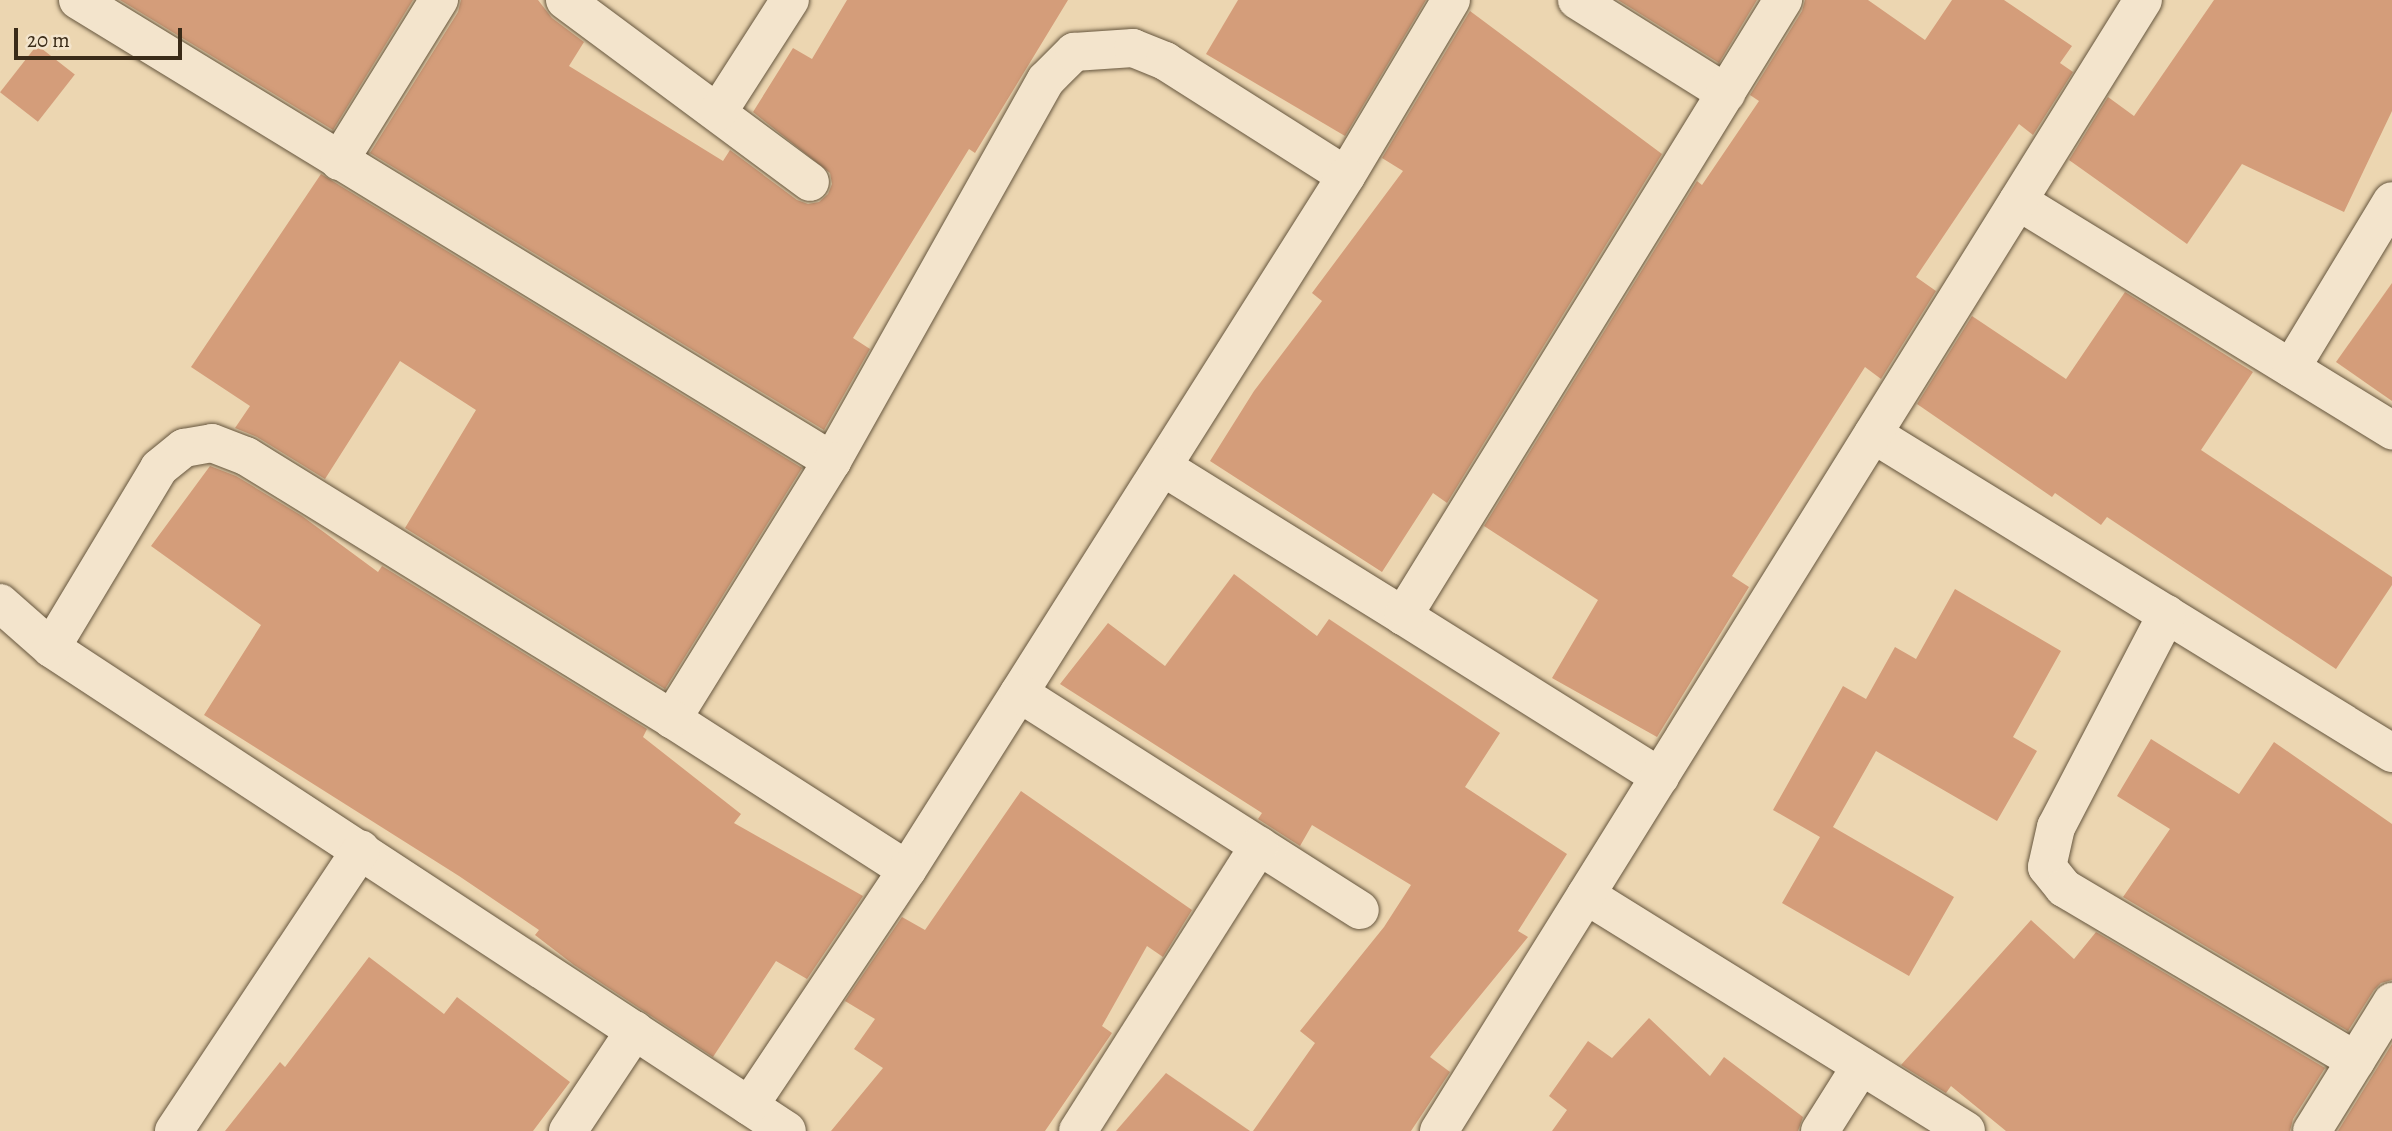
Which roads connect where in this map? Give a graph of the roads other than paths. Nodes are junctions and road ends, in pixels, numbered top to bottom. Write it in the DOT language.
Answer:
graph roads {
  1 [pos="78,0"];
  2 [pos="439,0"];
  3 [pos="565,0"];
  4 [pos="790,0"];
  5 [pos="1451,0"];
  6 [pos="1577,0"];
  7 [pos="1783,0"];
  8 [pos="2143,0"];
  9 [pos="1726,93"];
  10 [pos="718,112"];
  11 [pos="339,160"];
  12 [pos="1346,176"];
  13 [pos="810,182"];
  14 [pos="2018,201"];
  15 [pos="2392,201"];
  16 [pos="2291,368"];
  17 [pos="2392,430"];
  18 [pos="1873,434"];
  19 [pos="832,461"];
  20 [pos="1163,467"];
  21 [pos="0,603"];
  22 [pos="2166,614"];
  23 [pos="1403,616"];
  24 [pos="51,648"];
  25 [pos="1019,693"];
  26 [pos="672,719"];
  27 [pos="2392,753"];
  28 [pos="1660,778"];
  29 [pos="1259,846"];
  30 [pos="361,850"];
  31 [pos="907,870"];
  32 [pos="1586,895"];
  33 [pos="1360,910"];
  34 [pos="2392,1002"];
  35 [pos="635,1030"];
  36 [pos="2356,1061"];
  37 [pos="1861,1066"];
  38 [pos="749,1106"];
  39 [pos="174,1131"];
  40 [pos="568,1131"];
  41 [pos="787,1131"];
  42 [pos="1078,1131"];
  43 [pos="1439,1131"];
  44 [pos="1820,1131"];
  45 [pos="1966,1131"];
  46 [pos="2312,1131"];
  1 -- 11 [label="street"];
  2 -- 11 [label="street"];
  3 -- 10 [label="street"];
  4 -- 10 [label="street"];
  5 -- 12 [label="street"];
  6 -- 9 [label="street"];
  7 -- 9 [label="street"];
  8 -- 14 [label="street"];
  9 -- 23 [label="street"];
  10 -- 13 [label="street"];
  11 -- 19 [label="street"];
  12 -- 19 [label="street"];
  12 -- 20 [label="street"];
  14 -- 16 [label="street"];
  14 -- 18 [label="street"];
  15 -- 16 [label="street"];
  16 -- 17 [label="street"];
  18 -- 22 [label="street"];
  18 -- 28 [label="street"];
  19 -- 26 [label="street"];
  20 -- 23 [label="street"];
  20 -- 25 [label="street"];
  21 -- 24 [label="street"];
  22 -- 27 [label="street"];
  22 -- 36 [label="street"];
  23 -- 28 [label="street"];
  24 -- 26 [label="street"];
  24 -- 30 [label="street"];
  25 -- 29 [label="street"];
  25 -- 31 [label="street"];
  26 -- 31 [label="street"];
  28 -- 32 [label="street"];
  29 -- 33 [label="street"];
  29 -- 42 [label="street"];
  30 -- 35 [label="street"];
  30 -- 39 [label="street"];
  31 -- 38 [label="street"];
  32 -- 37 [label="street"];
  32 -- 43 [label="street"];
  34 -- 36 [label="street"];
  35 -- 38 [label="street"];
  35 -- 40 [label="street"];
  36 -- 46 [label="street"];
  37 -- 44 [label="street"];
  37 -- 45 [label="street"];
  38 -- 41 [label="street"];
}
